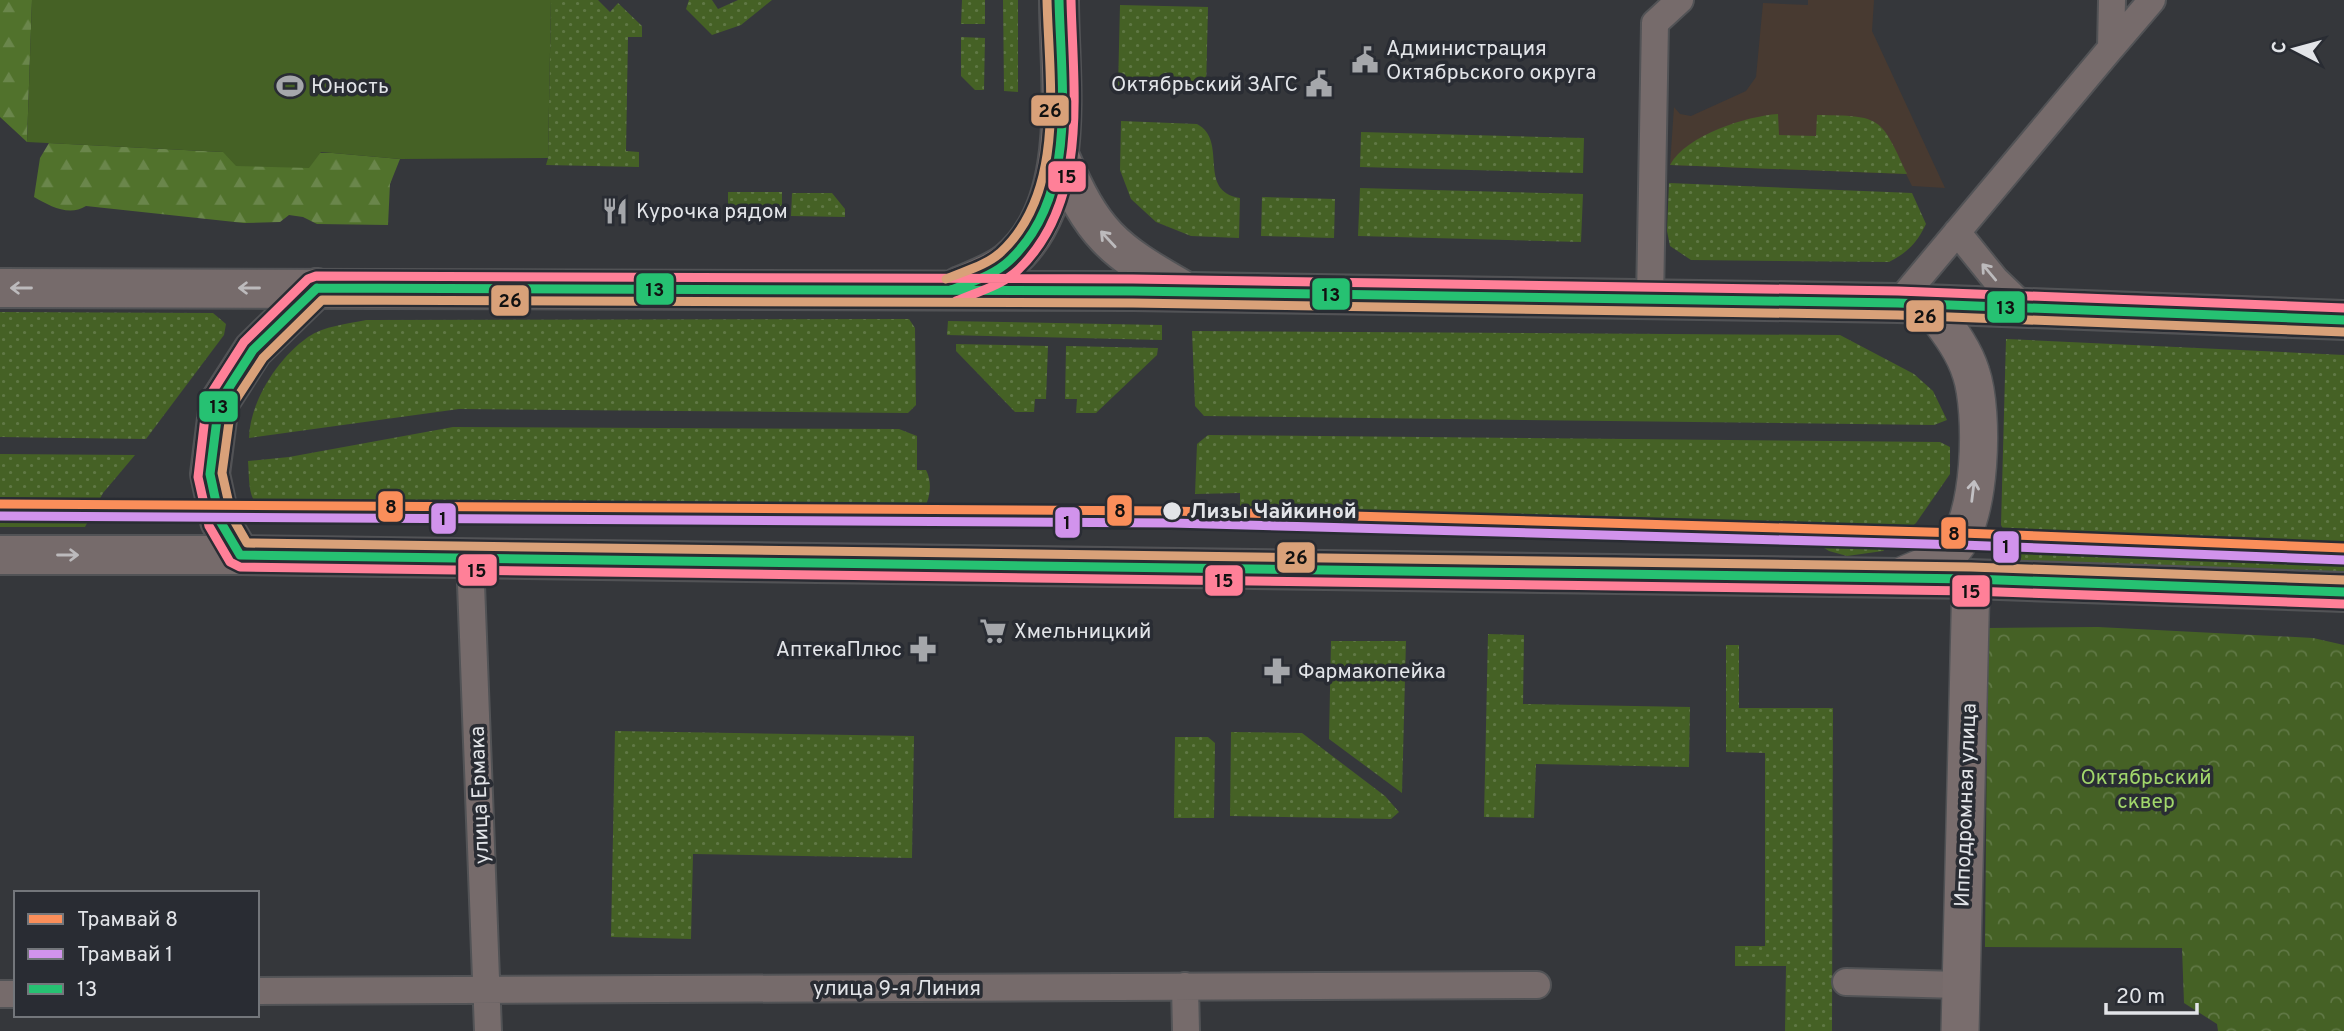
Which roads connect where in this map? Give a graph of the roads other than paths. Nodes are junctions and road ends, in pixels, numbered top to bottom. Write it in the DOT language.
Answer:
graph roads {
  1 [pos="1059,0"];
  2 [pos="1680,0"];
  3 [pos="2112,0"];
  4 [pos="2152,0"];
  5 [pos="2112,48"];
  6 [pos="1060,157"];
  7 [pos="1957,232"];
  8 [pos="0,288"];
  9 [pos="317,288"];
  10 [pos="951,290"];
  11 [pos="1188,293"];
  12 [pos="1650,300"];
  13 [pos="1913,304"];
  14 [pos="2025,308"];
  15 [pos="2344,320"];
  16 [pos="0,555"];
  17 [pos="240,555"];
  18 [pos="470,558"];
  19 [pos="1898,578"];
  20 [pos="1971,579"];
  21 [pos="2344,592"];
  22 [pos="1846,982"];
  23 [pos="1537,985"];
  24 [pos="1960,985"];
  25 [pos="1185,986"];
  26 [pos="487,988"];
  27 [pos="259,991"];
  28 [pos="488,1031"];
  29 [pos="1186,1031"];
  30 [pos="1960,1031"];
  1 -- 6 [label="main road"];
  2 -- 12 [label="street"];
  3 -- 5 [label="street"];
  4 -- 5 [label="street"];
  5 -- 7 [label="street"];
  6 -- 10 [label="main road"];
  11 -- 6 [label="main road, one-way"];
  7 -- 13 [label="street"];
  14 -- 7 [label="street, one-way"];
  9 -- 8 [label="main road, one-way"];
  9 -- 10 [label="main road"];
  9 -- 17 [label="main road"];
  10 -- 11 [label="main road"];
  11 -- 12 [label="main road"];
  12 -- 13 [label="main road"];
  13 -- 14 [label="main road"];
  19 -- 13 [label="main road, one-way"];
  14 -- 15 [label="main road"];
  16 -- 17 [label="main road, one-way"];
  17 -- 18 [label="main road"];
  18 -- 19 [label="main road"];
  18 -- 26 [label="street, улица Ермака"];
  19 -- 20 [label="main road"];
  20 -- 21 [label="main road"];
  20 -- 24 [label="main road, Ипподромная улица"];
  22 -- 24 [label="street"];
  23 -- 25 [label="street, улица 9-я Линия"];
  24 -- 30 [label="main road, Ипподромная улица"];
  25 -- 26 [label="street, улица 9-я Линия"];
  25 -- 29 [label="street"];
  26 -- 27 [label="street, улица 9-я Линия"];
  26 -- 28 [label="street, улица Ермака"];
}
